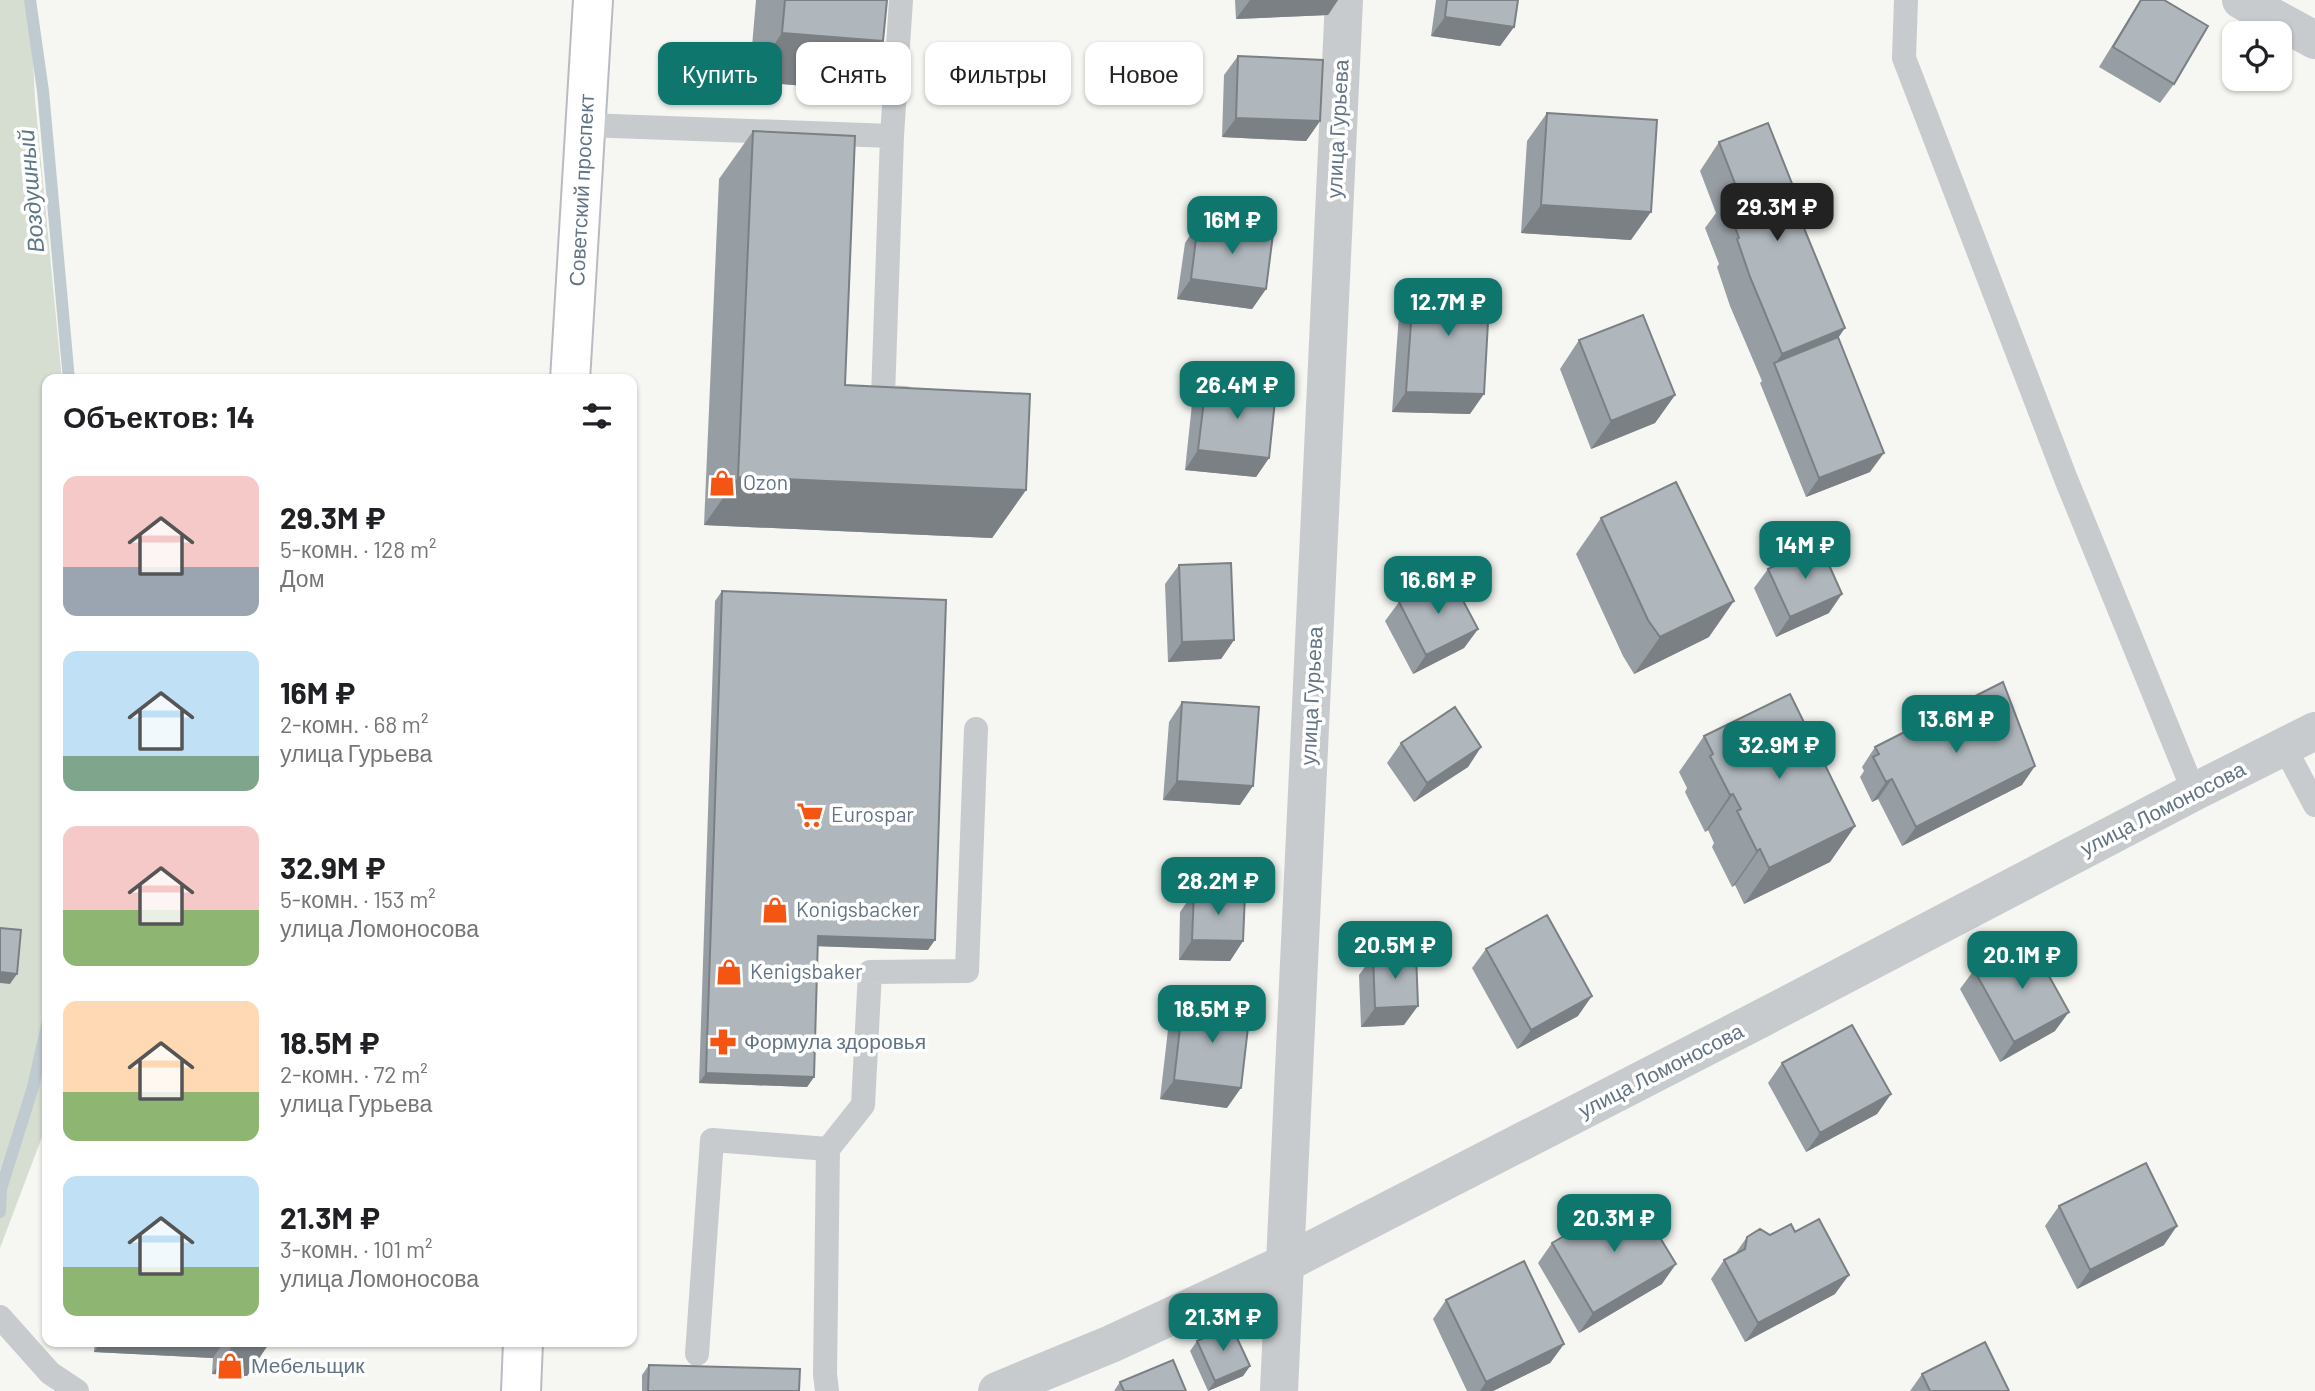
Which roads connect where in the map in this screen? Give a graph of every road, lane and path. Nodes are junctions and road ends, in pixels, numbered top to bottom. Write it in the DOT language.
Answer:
graph roads {
  1 [pos="593,0"];
  2 [pos="901,0"];
  3 [pos="1344,0"];
  4 [pos="1906,0"];
  5 [pos="2241,0"];
  6 [pos="2315,40"];
  7 [pos="585,125"];
  8 [pos="892,136"];
  9 [pos="570,374"];
  10 [pos="933,399"];
  11 [pos="976,729"];
  12 [pos="2300,739"];
  13 [pos="2194,792"];
  14 [pos="2315,805"];
  15 [pos="828,1149"];
  16 [pos="1286,1263"];
  17 [pos="0,1317"];
  18 [pos="523,1347"];
  19 [pos="697,1354"];
  20 [pos="78,1391"];
  21 [pos="521,1391"];
  22 [pos="827,1391"];
  23 [pos="997,1391"];
  24 [pos="1279,1391"];
  1 -- 7 [label="main road, Советский проспект"];
  2 -- 8 [label="lane"];
  3 -- 16 [label="street, улица Гурьева"];
  4 -- 13 [label="lane"];
  5 -- 6 [label="street"];
  7 -- 8 [label="lane"];
  7 -- 9 [label="main road, Советский проспект"];
  8 -- 10 [label="lane"];
  11 -- 15 [label="lane"];
  12 -- 13 [label="street, улица Ломоносова"];
  12 -- 14 [label="lane"];
  13 -- 16 [label="street, улица Ломоносова"];
  15 -- 19 [label="lane"];
  15 -- 22 [label="lane"];
  16 -- 23 [label="street, улица Ломоносова"];
  16 -- 24 [label="street, улица Гурьева"];
  17 -- 20 [label="lane"];
  18 -- 21 [label="main road"];
}
